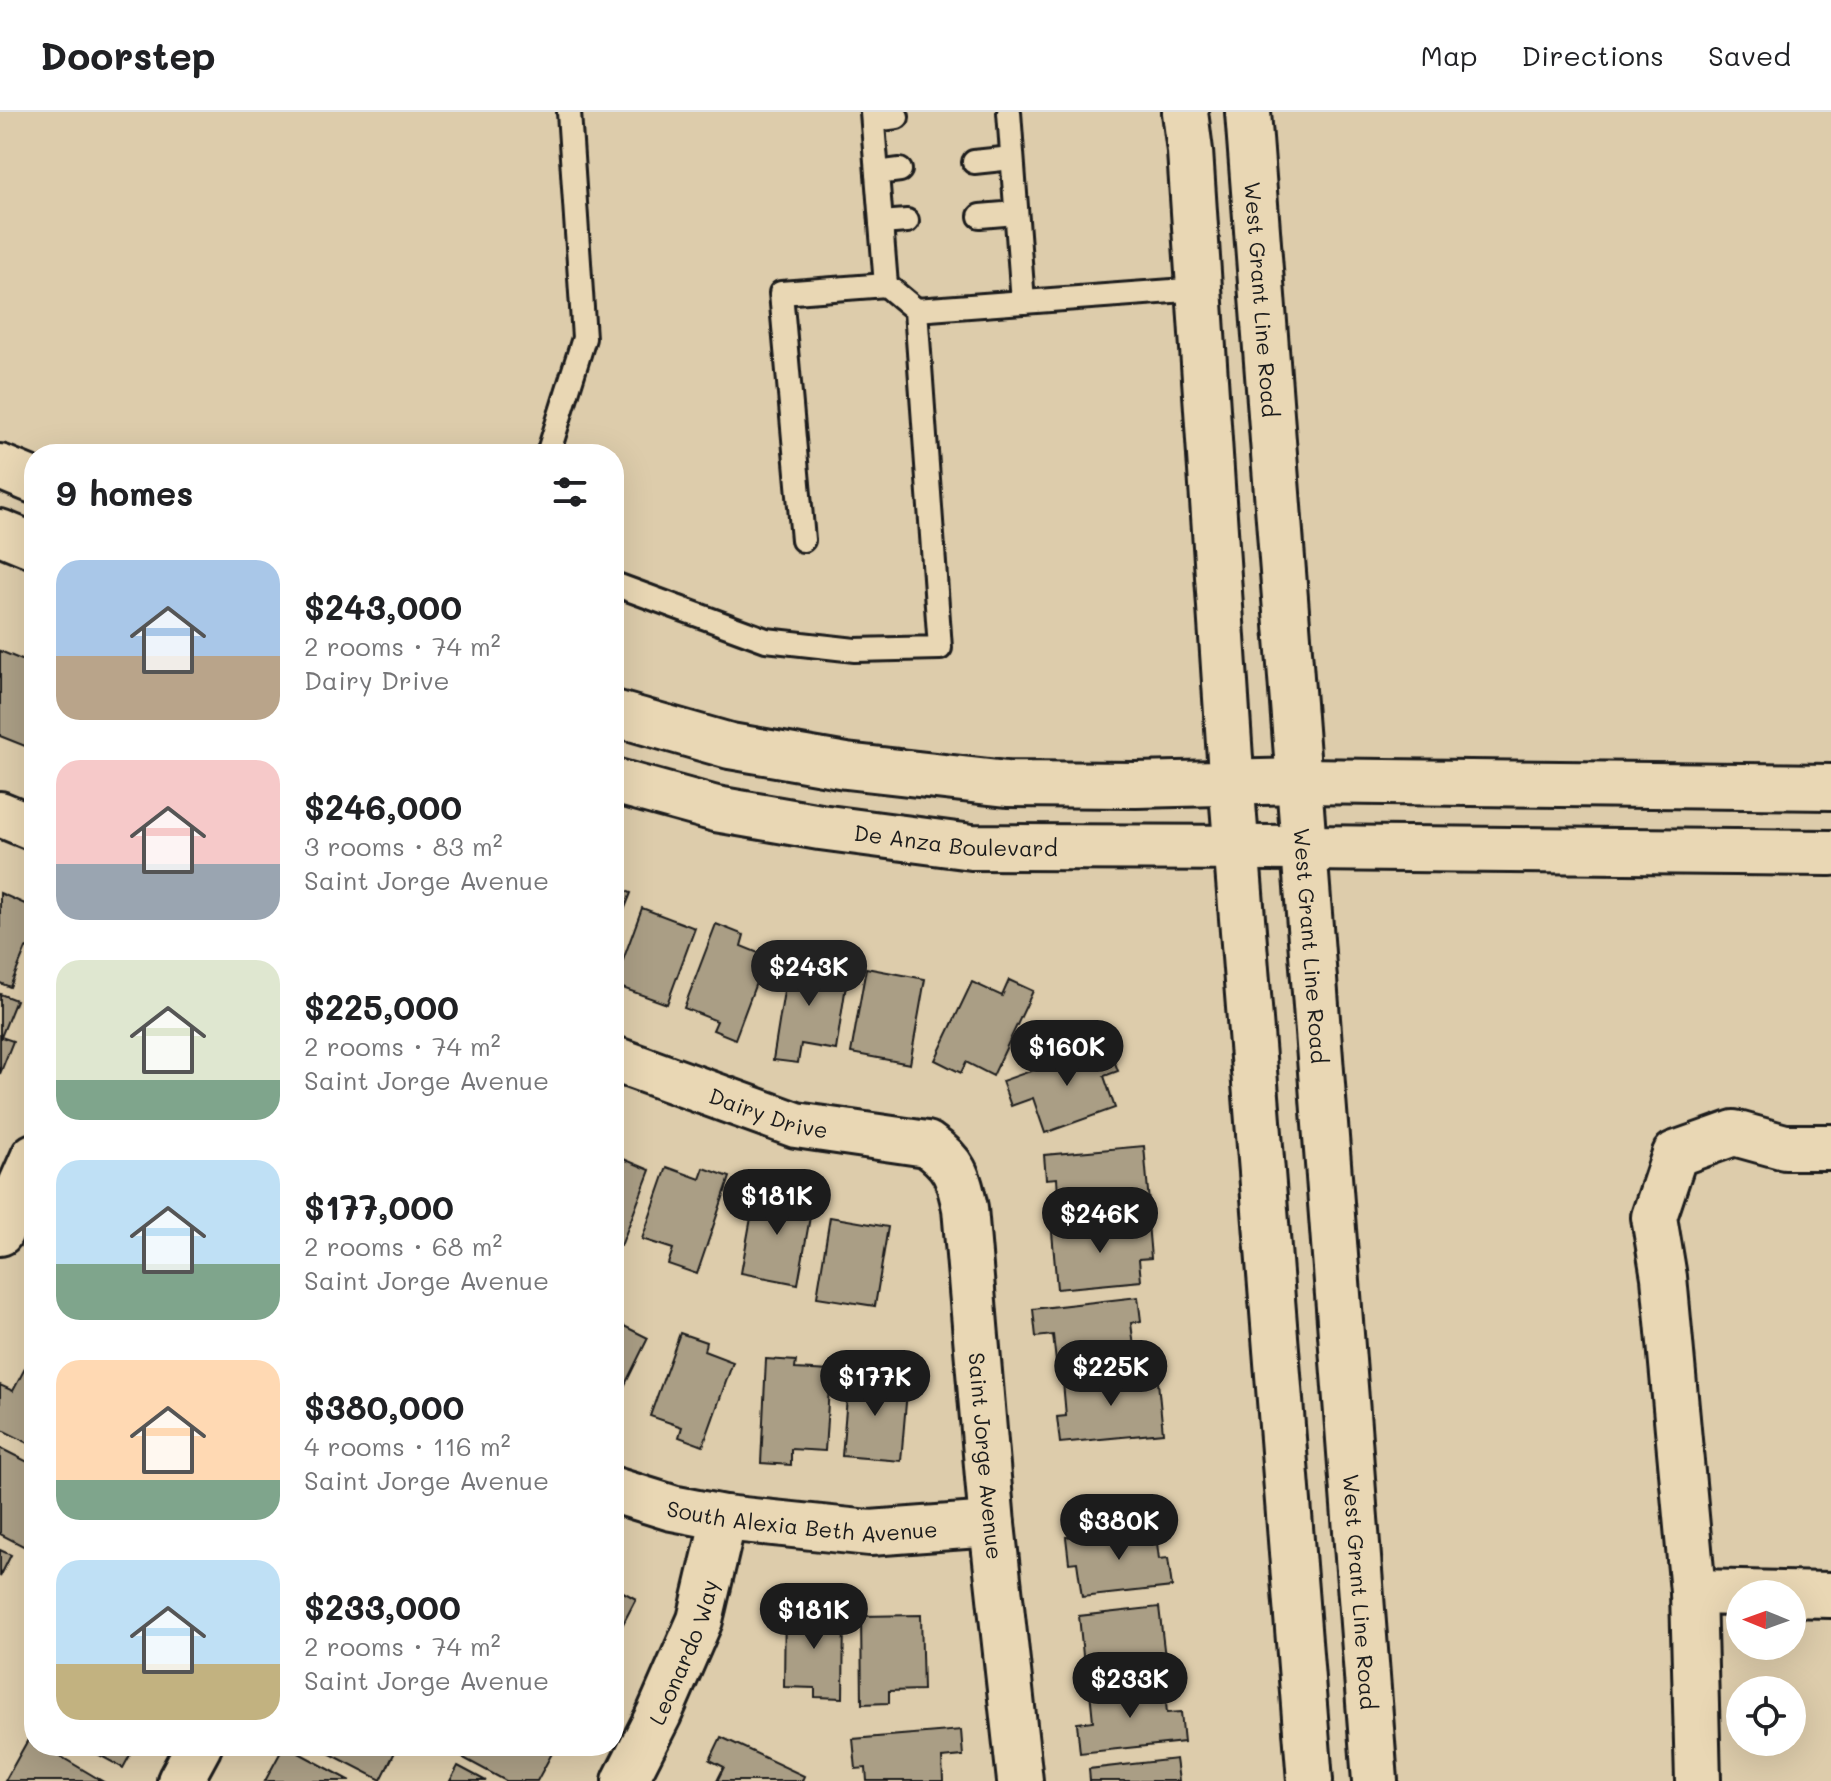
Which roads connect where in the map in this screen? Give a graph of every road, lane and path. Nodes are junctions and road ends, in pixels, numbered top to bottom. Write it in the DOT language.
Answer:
graph roads {
  1 [pos="569,112"];
  2 [pos="1009,112"];
  3 [pos="1185,112"];
  4 [pos="1248,112"];
  5 [pos="872,116"];
  6 [pos="897,117"];
  7 [pos="1012,158"];
  8 [pos="974,162"];
  9 [pos="900,170"];
  10 [pos="877,173"];
  11 [pos="1016,213"];
  12 [pos="980,216"];
  13 [pos="907,221"];
  14 [pos="881,223"];
  15 [pos="886,285"];
  16 [pos="1199,289"];
  17 [pos="1023,302"];
  18 [pos="916,310"];
  19 [pos="551,444"];
  20 [pos="0,467"];
  21 [pos="24,477"];
  22 [pos="0,532"];
  23 [pos="803,540"];
  24 [pos="24,542"];
  25 [pos="624,588"];
  26 [pos="624,716"];
  27 [pos="1298,781"];
  28 [pos="1232,783"];
  29 [pos="624,784"];
  30 [pos="1831,787"];
  31 [pos="0,814"];
  32 [pos="24,824"];
  33 [pos="1237,847"];
  34 [pos="1305,848"];
  35 [pos="1831,853"];
  36 [pos="624,1063"];
  37 [pos="927,1144"];
  38 [pos="1831,1147"];
  39 [pos="24,1179"];
  40 [pos="0,1233"];
  41 [pos="624,1493"];
  42 [pos="724,1518"];
  43 [pos="992,1524"];
  44 [pos="1693,1592"];
  45 [pos="1831,1595"];
  46 [pos="194,1756"];
  47 [pos="180,1781"];
  48 [pos="625,1781"];
  49 [pos="1020,1781"];
  50 [pos="1310,1781"];
  51 [pos="1375,1781"];
  52 [pos="1698,1781"];
  1 -- 19 [label="lane"];
  2 -- 7 [label="lane"];
  3 -- 16 [label="street"];
  4 -- 27 [label="street, West Grant Line Road"];
  5 -- 6 [label="lane"];
  5 -- 10 [label="lane"];
  7 -- 8 [label="lane"];
  7 -- 11 [label="lane"];
  9 -- 10 [label="lane"];
  10 -- 14 [label="lane"];
  11 -- 12 [label="lane"];
  11 -- 17 [label="lane"];
  13 -- 14 [label="lane"];
  14 -- 15 [label="lane"];
  15 -- 18 [label="lane"];
  15 -- 23 [label="lane"];
  16 -- 17 [label="lane"];
  16 -- 28 [label="street"];
  17 -- 18 [label="lane"];
  18 -- 25 [label="lane"];
  20 -- 21 [label="street"];
  22 -- 24 [label="street"];
  26 -- 28 [label="street"];
  27 -- 28 [label="street"];
  27 -- 30 [label="street"];
  27 -- 34 [label="street, West Grant Line Road"];
  28 -- 33 [label="street"];
  29 -- 33 [label="street, De Anza Boulevard"];
  31 -- 32 [label="street"];
  33 -- 34 [label="street, De Anza Boulevard"];
  33 -- 50 [label="street"];
  34 -- 35 [label="street, De Anza Boulevard"];
  34 -- 51 [label="street, West Grant Line Road"];
  36 -- 37 [label="street, Dairy Drive"];
  37 -- 43 [label="street, Saint Jorge Avenue"];
  38 -- 44 [label="street"];
  39 -- 40 [label="street"];
  41 -- 42 [label="street, South Alexia Beth Avenue"];
  42 -- 43 [label="street, South Alexia Beth Avenue"];
  42 -- 48 [label="street, Leonardo Way"];
  43 -- 49 [label="street, Saint Jorge Avenue"];
  44 -- 45 [label="street"];
  44 -- 52 [label="street"];
  46 -- 47 [label="street"];
}
